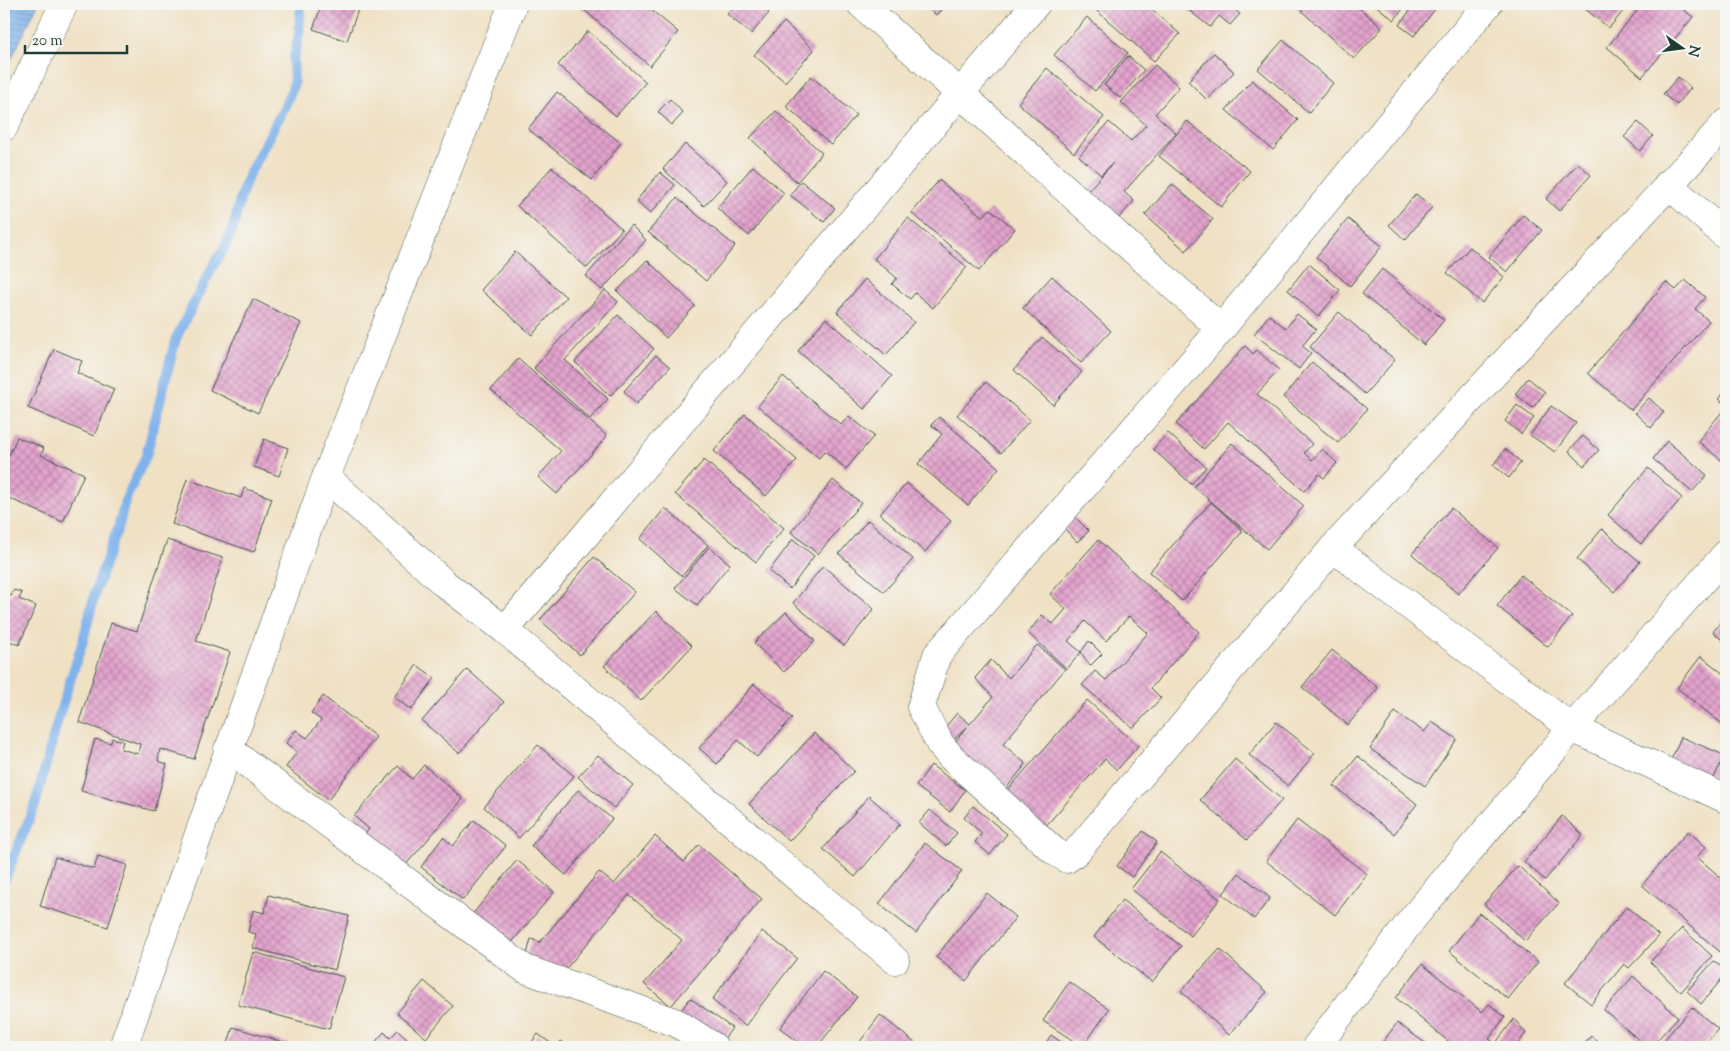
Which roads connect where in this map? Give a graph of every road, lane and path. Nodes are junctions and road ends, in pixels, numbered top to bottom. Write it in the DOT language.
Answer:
graph roads {
  1 [pos="64,4"];
  2 [pos="514,4"];
  3 [pos="861,4"];
  4 [pos="1036,4"];
  5 [pos="1488,4"];
  6 [pos="961,93"];
  7 [pos="1726,123"];
  8 [pos="4,127"];
  9 [pos="1668,184"];
  10 [pos="1726,236"];
  11 [pos="1221,329"];
  12 [pos="326,477"];
  13 [pos="1333,548"];
  14 [pos="1726,554"];
  15 [pos="505,630"];
  16 [pos="1572,728"];
  17 [pos="228,749"];
  18 [pos="1726,799"];
  19 [pos="895,960"];
  20 [pos="123,1047"];
  21 [pos="714,1047"];
  22 [pos="1316,1047"];
  1 -- 8 [label="street"];
  2 -- 12 [label="street"];
  3 -- 6 [label="street"];
  4 -- 6 [label="street"];
  5 -- 11 [label="street"];
  6 -- 11 [label="street"];
  6 -- 15 [label="street"];
  7 -- 9 [label="street"];
  9 -- 10 [label="street"];
  9 -- 13 [label="street"];
  11 -- 13 [label="street"];
  12 -- 15 [label="street"];
  12 -- 17 [label="street"];
  13 -- 16 [label="street"];
  14 -- 16 [label="street"];
  15 -- 19 [label="street"];
  16 -- 18 [label="street"];
  16 -- 22 [label="street"];
  17 -- 20 [label="street"];
  17 -- 21 [label="street"];
}
